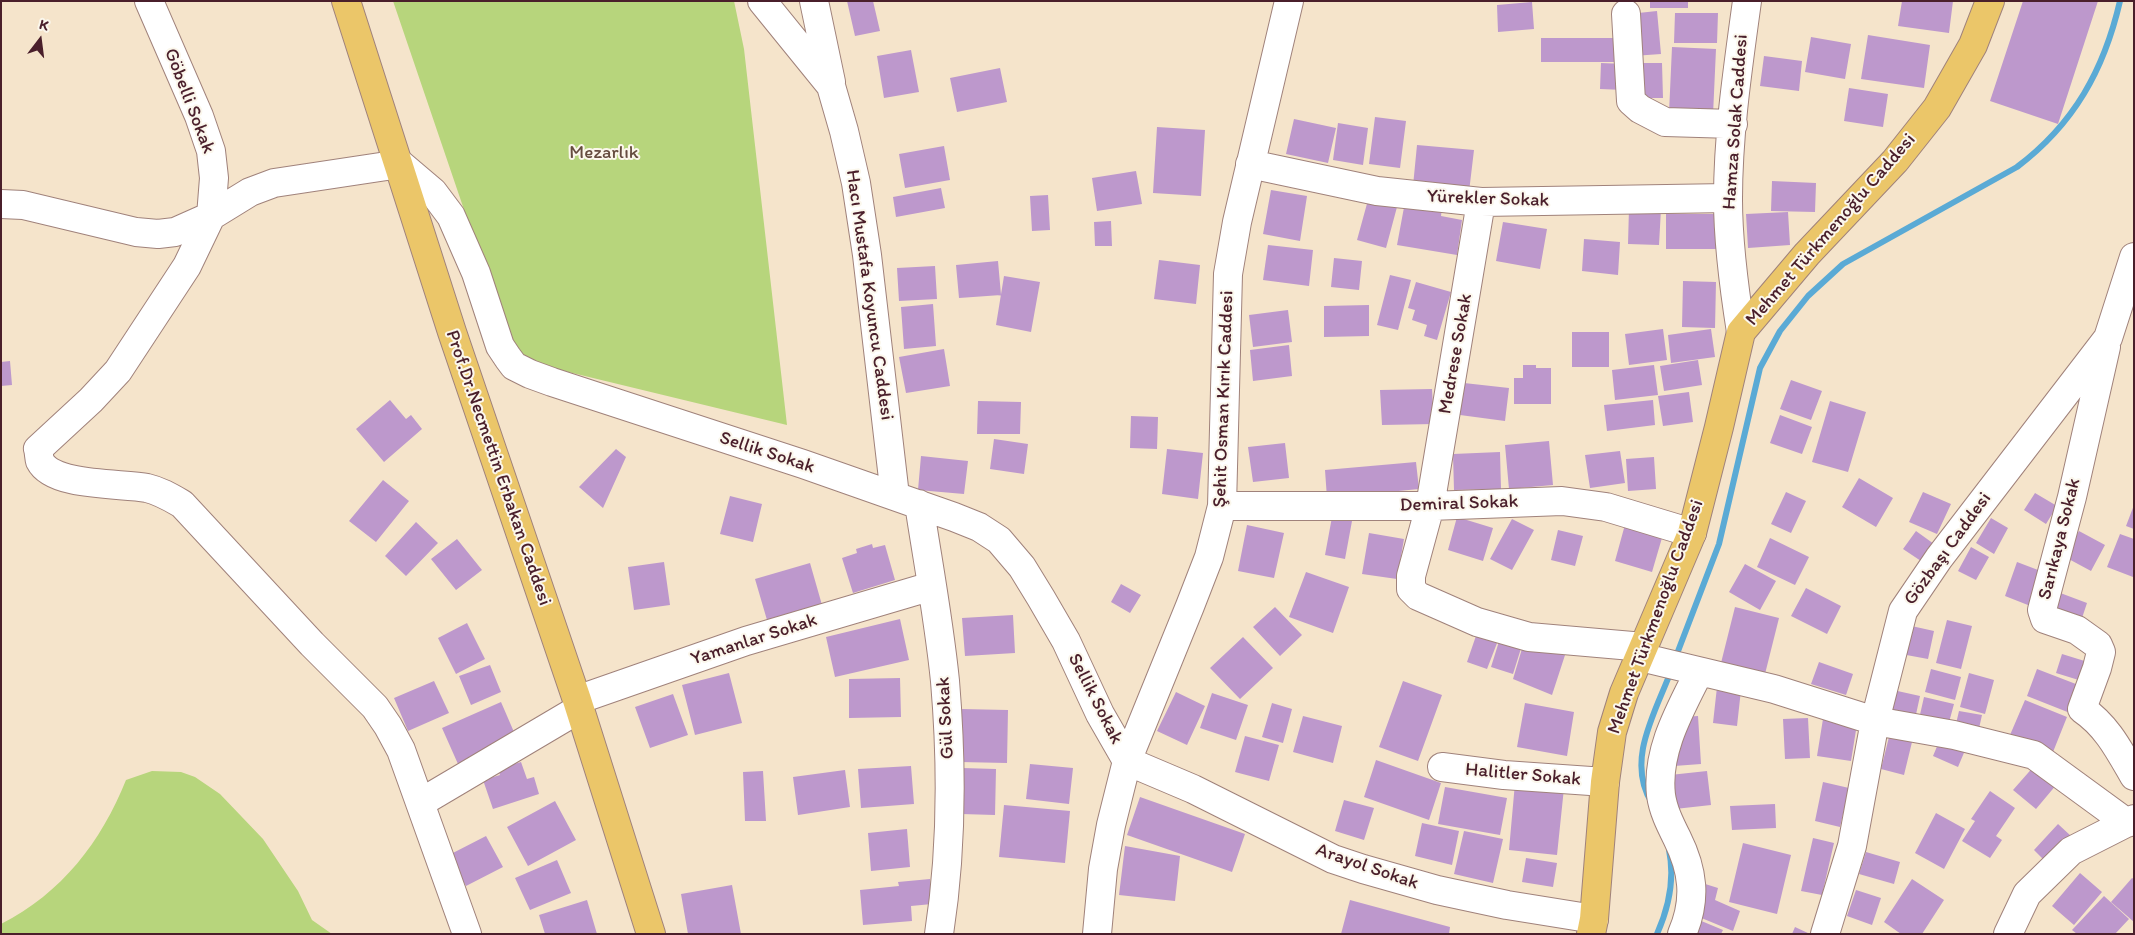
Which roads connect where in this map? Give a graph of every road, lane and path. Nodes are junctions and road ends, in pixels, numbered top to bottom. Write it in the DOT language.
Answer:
graph roads {
  1 [pos="149,1"];
  2 [pos="346,1"];
  3 [pos="762,1"];
  4 [pos="814,1"];
  5 [pos="1289,1"];
  6 [pos="1747,1"];
  7 [pos="1990,1"];
  8 [pos="1626,14"];
  9 [pos="832,86"];
  10 [pos="1733,124"];
  11 [pos="400,164"];
  12 [pos="1250,164"];
  13 [pos="1728,198"];
  14 [pos="1481,202"];
  15 [pos="1,204"];
  16 [pos="211,216"];
  17 [pos="2134,257"];
  18 [pos="2134,308"];
  19 [pos="1741,332"];
  20 [pos="2108,338"];
  21 [pos="907,500"];
  22 [pos="1222,506"];
  23 [pos="1430,506"];
  24 [pos="1692,533"];
  25 [pos="932,586"];
  26 [pos="1648,655"];
  27 [pos="1693,670"];
  28 [pos="578,704"];
  29 [pos="1875,721"];
  30 [pos="1127,761"];
  31 [pos="1442,767"];
  32 [pos="2134,776"];
  33 [pos="1605,782"];
  34 [pos="420,803"];
  35 [pos="2131,821"];
  36 [pos="1592,926"];
  37 [pos="467,934"];
  38 [pos="651,934"];
  39 [pos="939,934"];
  40 [pos="1097,934"];
  41 [pos="1682,934"];
  42 [pos="1825,934"];
  43 [pos="2008,934"];
  1 -- 16 [label="street, Göbelli Sokak"];
  2 -- 11 [label="main road, Prof.Dr.Necmettin Erbakan Caddesi"];
  3 -- 9 [label="street, Hacı Mustafa Koyuncu Caddesi"];
  4 -- 9 [label="street"];
  5 -- 12 [label="street, Şehit Osman Kırık Caddesi"];
  6 -- 10 [label="street, Hamza Solak Caddesi"];
  7 -- 19 [label="main road, Mehmet Türkmenoğlu Caddesi"];
  8 -- 10 [label="street"];
  9 -- 21 [label="street, Hacı Mustafa Koyuncu Caddesi"];
  10 -- 13 [label="street, Hamza Solak Caddesi"];
  11 -- 16 [label="street"];
  11 -- 21 [label="street, Sellik Sokak"];
  11 -- 28 [label="main road, Prof.Dr.Necmettin Erbakan Caddesi"];
  12 -- 14 [label="street, Yürekler Sokak"];
  12 -- 22 [label="street, Şehit Osman Kırık Caddesi"];
  13 -- 14 [label="street, Yürekler Sokak"];
  13 -- 19 [label="street, Hamza Solak Caddesi"];
  14 -- 23 [label="street, Medrese Sokak"];
  15 -- 16 [label="street"];
  16 -- 34 [label="street"];
  17 -- 20 [label="street, Gözbaşı Caddesi"];
  18 -- 20 [label="street"];
  19 -- 24 [label="main road, Mehmet Türkmenoğlu Caddesi"];
  20 -- 29 [label="street, Gözbaşı Caddesi"];
  20 -- 32 [label="street, Sarıkaya Sokak"];
  21 -- 25 [label="street, Gül Sokak"];
  21 -- 30 [label="street, Sellik Sokak"];
  22 -- 23 [label="street, Demiral Sokak"];
  22 -- 30 [label="street, Şehit Osman Kırık Caddesi"];
  23 -- 24 [label="street, Demiral Sokak"];
  23 -- 26 [label="street, Medrese Sokak"];
  24 -- 26 [label="main road, Mehmet Türkmenoğlu Caddesi"];
  25 -- 28 [label="street, Yamanlar Sokak"];
  25 -- 39 [label="street, Gül Sokak"];
  26 -- 27 [label="street, Medrese Sokak"];
  26 -- 33 [label="main road, Mehmet Türkmenoğlu Caddesi"];
  27 -- 29 [label="street, Medrese Sokak"];
  27 -- 41 [label="street"];
  28 -- 34 [label="street, Yamanlar Sokak"];
  28 -- 38 [label="main road, Prof.Dr.Necmettin Erbakan Caddesi"];
  29 -- 35 [label="street, Medrese Sokak"];
  29 -- 42 [label="street, Gözbaşı Caddesi"];
  30 -- 36 [label="street, Arayol Sokak"];
  30 -- 40 [label="street, Şehit Osman Kırık Caddesi"];
  31 -- 33 [label="street, Halitler Sokak"];
  33 -- 36 [label="main road, Mehmet Türkmenoğlu Caddesi"];
  34 -- 37 [label="street"];
  35 -- 43 [label="street"];
}
